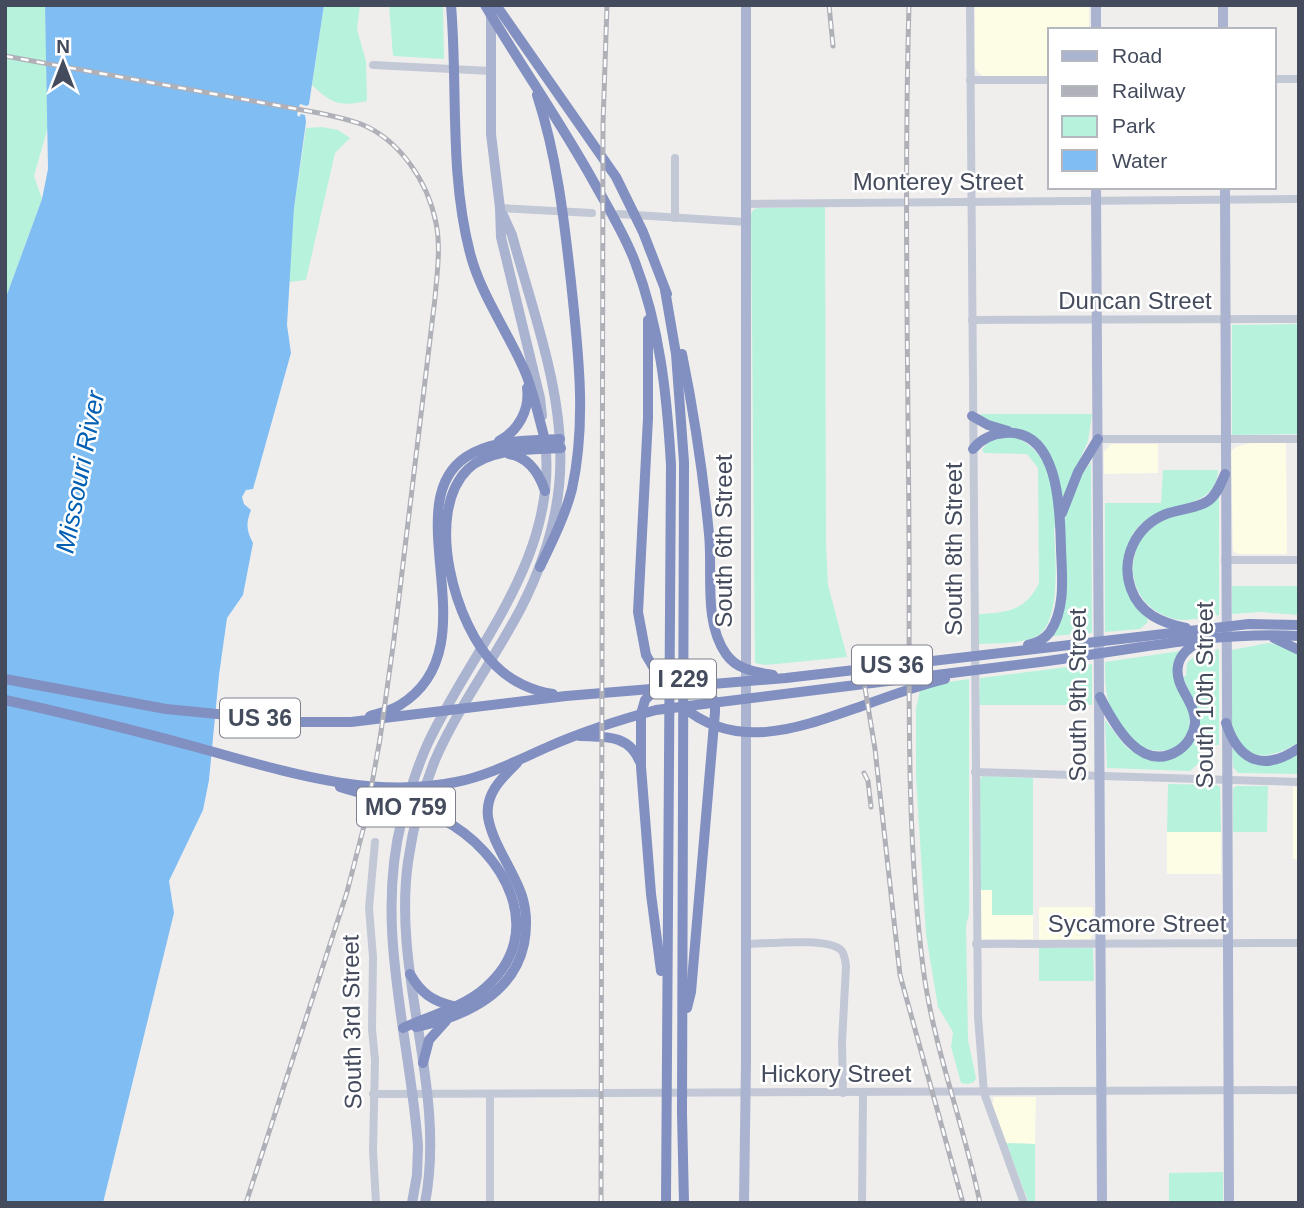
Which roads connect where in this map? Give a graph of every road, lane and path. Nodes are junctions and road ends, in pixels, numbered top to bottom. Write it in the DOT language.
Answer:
graph roads {
  1 [pos="451,5"];
  2 [pos="485,5"];
  3 [pos="493,5"];
  4 [pos="746,5"];
  5 [pos="970,5"];
  6 [pos="1096,5"];
  7 [pos="1223,5"];
  8 [pos="1096,28"];
  9 [pos="1223,28"];
  10 [pos="517,36"];
  11 [pos="373,65"];
  12 [pos="491,71"];
  13 [pos="1276,79"];
  14 [pos="1299,79"];
  15 [pos="970,80"];
  16 [pos="1048,80"];
  17 [pos="675,158"];
  18 [pos="1096,189"];
  19 [pos="1224,189"];
  20 [pos="1299,199"];
  21 [pos="1225,200"];
  22 [pos="970,201"];
  23 [pos="1096,201"];
  24 [pos="746,204"];
  25 [pos="500,208"];
  26 [pos="592,213"];
  27 [pos="619,214"];
  28 [pos="675,218"];
  29 [pos="746,222"];
  30 [pos="665,290"];
  31 [pos="647,300"];
  32 [pos="1299,319"];
  33 [pos="972,320"];
  34 [pos="1225,320"];
  35 [pos="1098,321"];
  36 [pos="526,375"];
  37 [pos="972,416"];
  38 [pos="1013,432"];
  39 [pos="1098,439"];
  40 [pos="1226,439"];
  41 [pos="1299,439"];
  42 [pos="560,443"];
  43 [pos="545,445"];
  44 [pos="485,449"];
  45 [pos="973,449"];
  46 [pos="502,453"];
  47 [pos="1225,474"];
  48 [pos="545,491"];
  49 [pos="1061,523"];
  50 [pos="1225,560"];
  51 [pos="1299,560"];
  52 [pos="444,565"];
  53 [pos="540,568"];
  54 [pos="1299,625"];
  55 [pos="1199,633"];
  56 [pos="1265,636"];
  57 [pos="1299,636"];
  58 [pos="1299,650"];
  59 [pos="998,653"];
  60 [pos="998,667"];
  61 [pos="786,678"];
  62 [pos="5,679"];
  63 [pos="702,686"];
  64 [pos="655,690"];
  65 [pos="570,695"];
  66 [pos="1100,697"];
  67 [pos="5,701"];
  68 [pos="715,702"];
  69 [pos="641,714"];
  70 [pos="351,722"];
  71 [pos="1226,723"];
  72 [pos="573,736"];
  73 [pos="1299,748"];
  74 [pos="639,751"];
  75 [pos="524,757"];
  76 [pos="975,772"];
  77 [pos="1100,776"];
  78 [pos="314,779"];
  79 [pos="1226,780"];
  80 [pos="1299,782"];
  81 [pos="375,842"];
  82 [pos="1101,943"];
  83 [pos="1299,943"];
  84 [pos="746,944"];
  85 [pos="976,944"];
  86 [pos="1227,944"];
  87 [pos="410,974"];
  88 [pos="453,1006"];
  89 [pos="666,1018"];
  90 [pos="447,1020"];
  91 [pos="417,1025"];
  92 [pos="403,1028"];
  93 [pos="682,1031"];
  94 [pos="423,1063"];
  95 [pos="1228,1090"];
  96 [pos="1299,1090"];
  97 [pos="1102,1091"];
  98 [pos="412,1093"];
  99 [pos="428,1093"];
  100 [pos="745,1093"];
  101 [pos="843,1093"];
  102 [pos="863,1093"];
  103 [pos="984,1093"];
  104 [pos="373,1094"];
  105 [pos="490,1095"];
  106 [pos="376,1203"];
  107 [pos="412,1203"];
  108 [pos="425,1203"];
  109 [pos="490,1203"];
  110 [pos="666,1203"];
  111 [pos="684,1203"];
  112 [pos="744,1203"];
  113 [pos="862,1203"];
  114 [pos="1024,1203"];
  115 [pos="1102,1203"];
  116 [pos="1229,1203"];
  1 -- 36 [label="highway"];
  2 -- 31 [label="highway, I 229"];
  3 -- 10 [label="highway, I 229"];
  3 -- 12 [label="main road"];
  4 -- 24 [label="main road, South 6th Street"];
  5 -- 15 [label="street, South 8th Street"];
  6 -- 8 [label="main road"];
  7 -- 9 [label="main road"];
  10 -- 30 [label="highway, I 229"];
  10 -- 53 [label="highway"];
  11 -- 12 [label="street"];
  12 -- 25 [label="main road"];
  13 -- 14 [label="street"];
  15 -- 16 [label="street"];
  15 -- 22 [label="street, South 8th Street"];
  17 -- 28 [label="street"];
  18 -- 23 [label="main road, South 9th Street"];
  19 -- 21 [label="main road, South 10th Street"];
  20 -- 21 [label="street, Monterey Street"];
  21 -- 23 [label="street, Monterey Street"];
  21 -- 34 [label="main road, South 10th Street"];
  22 -- 23 [label="street, Monterey Street"];
  22 -- 24 [label="street, Monterey Street"];
  22 -- 33 [label="street, South 8th Street"];
  23 -- 35 [label="main road, South 9th Street"];
  24 -- 29 [label="main road, South 6th Street"];
  25 -- 26 [label="street"];
  25 -- 42 [label="main road"];
  25 -- 43 [label="main road"];
  27 -- 28 [label="street"];
  28 -- 29 [label="street"];
  29 -- 84 [label="main road, South 6th Street"];
  30 -- 61 [label="highway"];
  30 -- 93 [label="highway, I 229"];
  31 -- 60 [label="highway"];
  31 -- 89 [label="highway, I 229"];
  32 -- 34 [label="street, Duncan Street"];
  33 -- 35 [label="street, Duncan Street"];
  33 -- 37 [label="street, South 8th Street"];
  34 -- 35 [label="street, Duncan Street"];
  34 -- 40 [label="main road, South 10th Street"];
  35 -- 39 [label="main road, South 9th Street"];
  36 -- 43 [label="highway"];
  36 -- 44 [label="highway"];
  37 -- 38 [label="highway"];
  37 -- 45 [label="street, South 8th Street"];
  38 -- 45 [label="highway"];
  38 -- 49 [label="highway"];
  39 -- 40 [label="street"];
  39 -- 49 [label="highway"];
  39 -- 66 [label="main road, South 9th Street"];
  40 -- 41 [label="street"];
  40 -- 47 [label="main road, South 10th Street"];
  42 -- 43 [label="highway"];
  42 -- 53 [label="main road"];
  43 -- 44 [label="highway"];
  43 -- 46 [label="highway"];
  43 -- 48 [label="main road, MO 759"];
  44 -- 52 [label="highway"];
  45 -- 76 [label="street, South 8th Street"];
  46 -- 48 [label="highway"];
  46 -- 52 [label="highway"];
  47 -- 50 [label="main road, South 10th Street"];
  47 -- 55 [label="highway"];
  48 -- 92 [label="main road, MO 759"];
  49 -- 59 [label="highway"];
  50 -- 51 [label="street"];
  50 -- 71 [label="main road, South 10th Street"];
  52 -- 65 [label="highway"];
  52 -- 70 [label="highway"];
  53 -- 87 [label="main road, MO 759"];
  54 -- 55 [label="highway, US 36"];
  55 -- 56 [label="highway, US 36"];
  55 -- 59 [label="highway, US 36"];
  55 -- 60 [label="highway, US 36"];
  55 -- 66 [label="highway"];
  56 -- 57 [label="highway, US 36"];
  56 -- 58 [label="highway"];
  59 -- 61 [label="highway, US 36"];
  60 -- 68 [label="highway, US 36"];
  61 -- 63 [label="highway, US 36"];
  62 -- 70 [label="highway, US 36"];
  63 -- 64 [label="highway, US 36"];
  63 -- 68 [label="highway"];
  64 -- 65 [label="highway, US 36"];
  64 -- 69 [label="highway"];
  65 -- 70 [label="highway, US 36"];
  66 -- 77 [label="main road, South 9th Street"];
  67 -- 78 [label="highway, US 36"];
  68 -- 69 [label="highway, US 36"];
  68 -- 93 [label="highway"];
  69 -- 72 [label="highway, US 36"];
  69 -- 74 [label="highway"];
  71 -- 73 [label="highway"];
  71 -- 79 [label="main road, South 10th Street"];
  72 -- 74 [label="highway"];
  72 -- 75 [label="highway, US 36"];
  74 -- 89 [label="highway"];
  75 -- 78 [label="highway, US 36"];
  75 -- 90 [label="highway"];
  76 -- 77 [label="street"];
  76 -- 85 [label="street, South 8th Street"];
  77 -- 79 [label="street"];
  77 -- 82 [label="main road, South 9th Street"];
  78 -- 88 [label="highway"];
  79 -- 80 [label="street"];
  79 -- 86 [label="main road, South 10th Street"];
  81 -- 104 [label="street, South 3rd Street"];
  82 -- 85 [label="street, Sycamore Street"];
  82 -- 86 [label="street, Sycamore Street"];
  82 -- 97 [label="main road, South 9th Street"];
  83 -- 86 [label="street, Sycamore Street"];
  84 -- 100 [label="main road, South 6th Street"];
  84 -- 101 [label="street"];
  85 -- 103 [label="street, South 8th Street"];
  86 -- 95 [label="main road, South 10th Street"];
  87 -- 88 [label="highway"];
  87 -- 91 [label="main road, MO 759"];
  88 -- 91 [label="highway"];
  89 -- 110 [label="highway, I 229"];
  90 -- 91 [label="highway"];
  90 -- 94 [label="highway"];
  91 -- 92 [label="highway"];
  91 -- 94 [label="main road, MO 759"];
  92 -- 98 [label="main road, MO 759"];
  93 -- 111 [label="highway, I 229"];
  94 -- 99 [label="main road, MO 759"];
  95 -- 96 [label="street, Hickory Street"];
  95 -- 97 [label="street, Hickory Street"];
  95 -- 116 [label="main road, South 10th Street"];
  97 -- 103 [label="street, Hickory Street"];
  97 -- 115 [label="main road, South 9th Street"];
  98 -- 99 [label="street, Hickory Street"];
  98 -- 104 [label="street, Hickory Street"];
  98 -- 107 [label="main road, MO 759"];
  99 -- 105 [label="street, Hickory Street"];
  99 -- 108 [label="main road, MO 759"];
  100 -- 101 [label="street, Hickory Street"];
  100 -- 105 [label="street, Hickory Street"];
  100 -- 112 [label="main road, South 6th Street"];
  101 -- 102 [label="street, Hickory Street"];
  102 -- 103 [label="street, Hickory Street"];
  102 -- 113 [label="street"];
  103 -- 114 [label="street, South 8th Street"];
  104 -- 106 [label="street, South 3rd Street"];
  105 -- 109 [label="street"];
}
